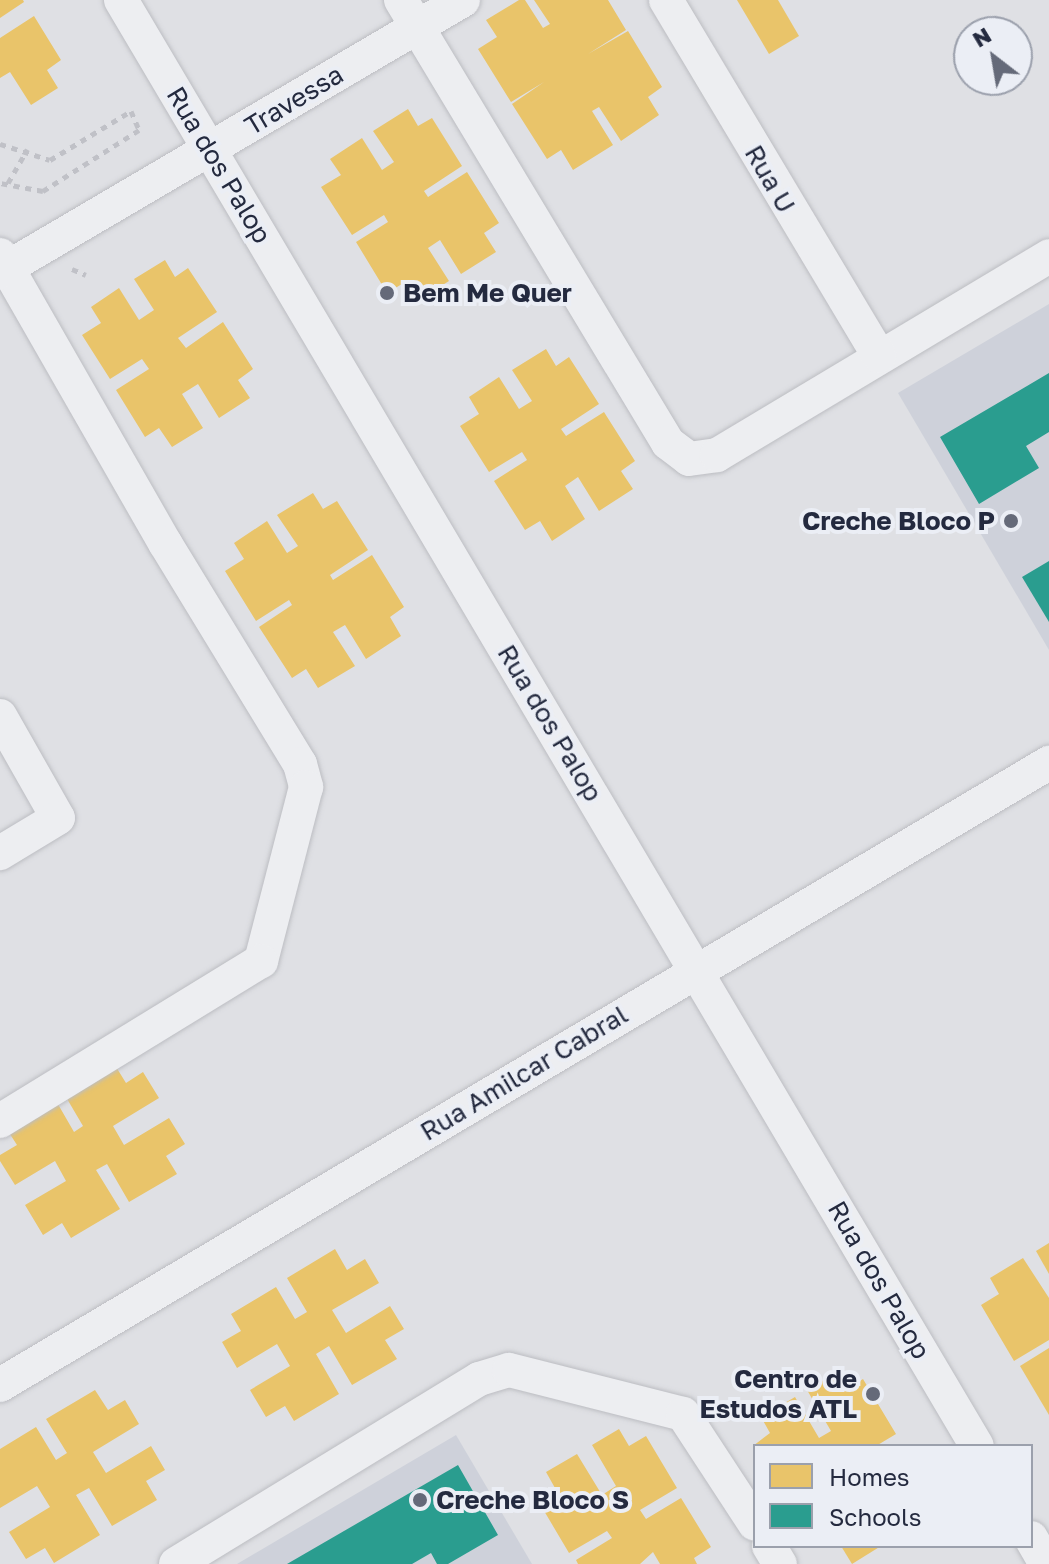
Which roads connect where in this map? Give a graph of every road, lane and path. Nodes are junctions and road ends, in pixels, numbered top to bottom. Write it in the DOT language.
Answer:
graph roads {
  1 [pos="121,0"];
  2 [pos="463,0"];
  3 [pos="666,0"];
  4 [pos="409,13"];
  5 [pos="0,144"];
  6 [pos="28,149"];
  7 [pos="209,150"];
  8 [pos="0,183"];
  9 [pos="8,183"];
  10 [pos="1049,256"];
  11 [pos="3,265"];
  12 [pos="879,356"];
  13 [pos="0,716"];
  14 [pos="1049,763"];
  15 [pos="0,853"];
  16 [pos="697,971"];
  17 [pos="0,1121"];
  18 [pos="0,1385"];
  19 [pos="976,1444"];
  20 [pos="753,1521"];
  21 [pos="1033,1541"];
  22 [pos="176,1564"];
  23 [pos="1046,1564"];
  1 -- 7 [label="street, Rua dos Palop"];
  2 -- 4 [label="street, Travessa"];
  3 -- 12 [label="street, Rua U"];
  4 -- 7 [label="street, Travessa"];
  4 -- 12 [label="street"];
  5 -- 6 [label="path"];
  6 -- 9 [label="path"];
  6 -- 9 [label="path"];
  7 -- 11 [label="street, Travessa"];
  7 -- 16 [label="street, Rua dos Palop"];
  8 -- 9 [label="path"];
  10 -- 12 [label="street"];
  11 -- 17 [label="street"];
  13 -- 15 [label="street"];
  14 -- 16 [label="street, Rua Amilcar Cabral"];
  16 -- 18 [label="street, Rua Amilcar Cabral"];
  16 -- 19 [label="street, Rua dos Palop"];
  20 -- 22 [label="street"];
  21 -- 23 [label="street"];
}
